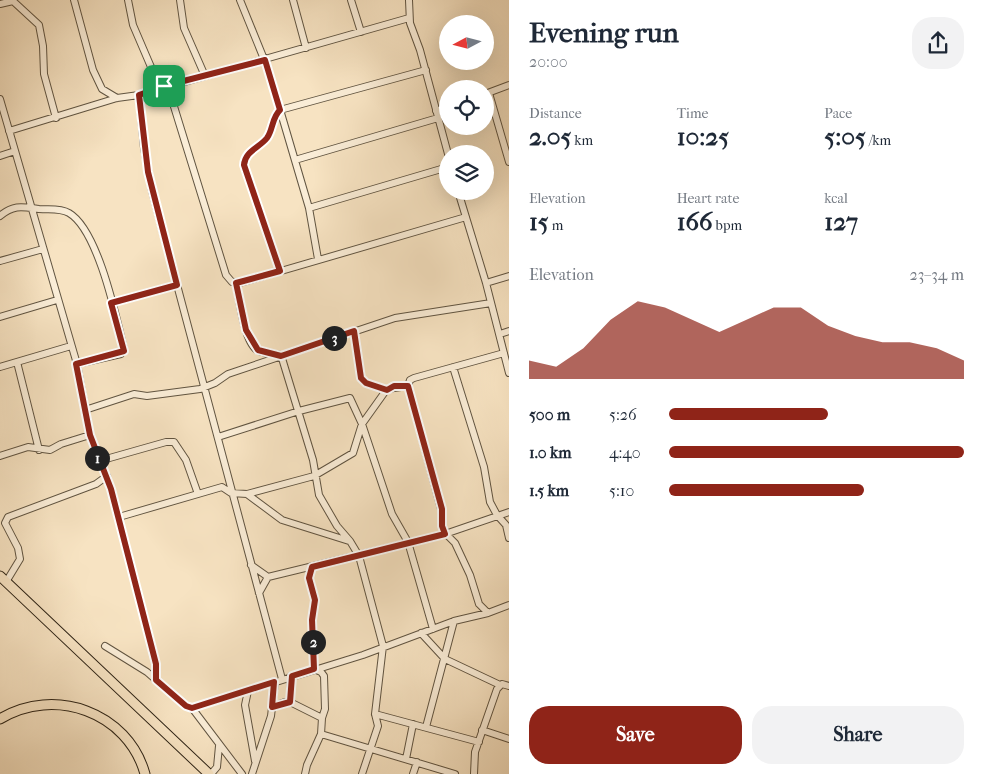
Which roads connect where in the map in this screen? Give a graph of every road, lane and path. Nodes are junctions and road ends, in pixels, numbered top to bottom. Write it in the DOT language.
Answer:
graph roads {
  1 [pos="74,0"];
  2 [pos="128,0"];
  3 [pos="180,0"];
  4 [pos="240,0"];
  5 [pos="293,0"];
  6 [pos="351,0"];
  7 [pos="409,0"];
  8 [pos="0,4"];
  9 [pos="409,18"];
  10 [pos="361,32"];
  11 [pos="306,48"];
  12 [pos="265,60"];
  13 [pos="426,70"];
  14 [pos="205,76"];
  15 [pos="509,85"];
  16 [pos="164,86"];
  17 [pos="494,91"];
  18 [pos="139,95"];
  19 [pos="116,98"];
  20 [pos="0,100"];
  21 [pos="280,110"];
  22 [pos="437,115"];
  23 [pos="494,116"];
  24 [pos="56,118"];
  25 [pos="9,131"];
  26 [pos="445,145"];
  27 [pos="15,152"];
  28 [pos="0,156"];
  29 [pos="295,160"];
  30 [pos="509,162"];
  31 [pos="439,170"];
  32 [pos="461,200"];
  33 [pos="31,207"];
  34 [pos="310,208"];
  35 [pos="0,216"];
  36 [pos="466,217"];
  37 [pos="43,249"];
  38 [pos="318,259"];
  39 [pos="0,261"];
  40 [pos="280,271"];
  41 [pos="509,276"];
  42 [pos="236,283"];
  43 [pos="486,283"];
  44 [pos="177,285"];
  45 [pos="57,300"];
  46 [pos="111,303"];
  47 [pos="491,303"];
  48 [pos="0,317"];
  49 [pos="354,331"];
  50 [pos="509,331"];
  51 [pos="500,334"];
  52 [pos="71,346"];
  53 [pos="504,353"];
  54 [pos="281,356"];
  55 [pos="17,362"];
  56 [pos="76,364"];
  57 [pos="0,367"];
  58 [pos="453,367"];
  59 [pos="509,373"];
  60 [pos="408,386"];
  61 [pos="204,388"];
  62 [pos="387,390"];
  63 [pos="85,410"];
  64 [pos="298,412"];
  65 [pos="362,424"];
  66 [pos="90,435"];
  67 [pos="218,437"];
  68 [pos="39,450"];
  69 [pos="0,456"];
  70 [pos="99,462"];
  71 [pos="107,476"];
  72 [pos="314,476"];
  73 [pos="233,493"];
  74 [pos="198,494"];
  75 [pos="247,494"];
  76 [pos="509,512"];
  77 [pos="497,515"];
  78 [pos="118,517"];
  79 [pos="445,534"];
  80 [pos="509,538"];
  81 [pos="350,541"];
  82 [pos="408,542"];
  83 [pos="359,556"];
  84 [pos="251,565"];
  85 [pos="312,567"];
  86 [pos="268,577"];
  87 [pos="3,579"];
  88 [pos="259,594"];
  89 [pos="509,605"];
  90 [pos="488,613"];
  91 [pos="454,621"];
  92 [pos="433,629"];
  93 [pos="421,633"];
  94 [pos="105,646"];
  95 [pos="383,646"];
  96 [pos="445,659"];
  97 [pos="314,669"];
  98 [pos="292,676"];
  99 [pos="282,679"];
  100 [pos="156,680"];
  101 [pos="274,682"];
  102 [pos="500,685"];
  103 [pos="509,686"];
  104 [pos="248,691"];
  105 [pos="290,702"];
  106 [pos="272,707"];
  107 [pos="192,708"];
  108 [pos="375,714"];
  109 [pos="322,718"];
  110 [pos="0,719"];
  111 [pos="413,724"];
  112 [pos="426,727"];
  113 [pos="482,730"];
  114 [pos="321,734"];
  115 [pos="509,739"];
  116 [pos="478,742"];
  117 [pos="219,746"];
  118 [pos="372,748"];
  119 [pos="406,759"];
  120 [pos="417,762"];
  121 [pos="256,763"];
  122 [pos="145,774"];
  123 [pos="210,774"];
  124 [pos="242,774"];
  125 [pos="252,774"];
  126 [pos="305,774"];
  127 [pos="362,774"];
  128 [pos="413,774"];
  129 [pos="455,774"];
  130 [pos="474,774"];
  1 -- 19 [label="street"];
  2 -- 16 [label="street"];
  3 -- 14 [label="street"];
  4 -- 12 [label="street"];
  5 -- 11 [label="street"];
  6 -- 10 [label="street"];
  7 -- 9 [label="street"];
  8 -- 24 [label="street"];
  9 -- 10 [label="street"];
  9 -- 13 [label="street"];
  10 -- 11 [label="street"];
  11 -- 12 [label="street"];
  12 -- 14 [label="street"];
  12 -- 21 [label="street"];
  13 -- 21 [label="street"];
  13 -- 22 [label="street"];
  14 -- 16 [label="street"];
  15 -- 17 [label="street"];
  16 -- 18 [label="street"];
  16 -- 42 [label="street"];
  18 -- 19 [label="street"];
  18 -- 44 [label="street"];
  19 -- 24 [label="street"];
  20 -- 25 [label="street"];
  21 -- 29 [label="street"];
  21 -- 40 [label="street"];
  22 -- 26 [label="street"];
  22 -- 29 [label="street"];
  23 -- 30 [label="street"];
  24 -- 25 [label="street"];
  25 -- 27 [label="street"];
  27 -- 28 [label="street"];
  27 -- 33 [label="street"];
  29 -- 34 [label="street"];
  31 -- 34 [label="street"];
  32 -- 36 [label="street"];
  33 -- 35 [label="street"];
  33 -- 37 [label="street"];
  33 -- 46 [label="street"];
  34 -- 38 [label="street"];
  36 -- 38 [label="street"];
  36 -- 43 [label="street"];
  37 -- 39 [label="street"];
  37 -- 45 [label="street"];
  38 -- 40 [label="street"];
  40 -- 42 [label="street"];
  41 -- 43 [label="street"];
  42 -- 54 [label="street"];
  43 -- 47 [label="street"];
  44 -- 46 [label="street"];
  44 -- 61 [label="street"];
  45 -- 48 [label="street"];
  45 -- 52 [label="street"];
  46 -- 56 [label="street"];
  47 -- 49 [label="street"];
  47 -- 51 [label="street"];
  49 -- 54 [label="street"];
  49 -- 62 [label="street"];
  50 -- 51 [label="street"];
  51 -- 53 [label="street"];
  52 -- 55 [label="street"];
  52 -- 56 [label="street"];
  53 -- 58 [label="street"];
  53 -- 59 [label="street"];
  54 -- 61 [label="street"];
  54 -- 64 [label="street"];
  55 -- 57 [label="street"];
  55 -- 68 [label="street"];
  56 -- 63 [label="street"];
  58 -- 60 [label="street"];
  58 -- 77 [label="street"];
  60 -- 62 [label="street"];
  60 -- 79 [label="street"];
  61 -- 63 [label="street"];
  61 -- 67 [label="street"];
  62 -- 65 [label="street"];
  63 -- 66 [label="street"];
  64 -- 65 [label="street"];
  64 -- 67 [label="street"];
  64 -- 72 [label="street"];
  65 -- 72 [label="street"];
  65 -- 82 [label="street"];
  66 -- 68 [label="street"];
  66 -- 70 [label="street"];
  67 -- 73 [label="street"];
  68 -- 69 [label="street"];
  70 -- 71 [label="street"];
  70 -- 74 [label="street"];
  71 -- 78 [label="street"];
  71 -- 87 [label="street"];
  72 -- 75 [label="street"];
  72 -- 81 [label="street"];
  73 -- 74 [label="street"];
  73 -- 75 [label="street"];
  73 -- 84 [label="street"];
  74 -- 78 [label="street"];
  75 -- 81 [label="street"];
  76 -- 77 [label="street"];
  77 -- 79 [label="street"];
  77 -- 80 [label="street"];
  78 -- 100 [label="street"];
  79 -- 82 [label="street"];
  79 -- 90 [label="street"];
  81 -- 83 [label="street"];
  82 -- 83 [label="street"];
  82 -- 92 [label="street"];
  83 -- 85 [label="street"];
  83 -- 95 [label="street"];
  84 -- 86 [label="street"];
  84 -- 88 [label="street"];
  85 -- 86 [label="street"];
  85 -- 97 [label="street"];
  86 -- 88 [label="street"];
  87 -- 123 [label="highway"];
  88 -- 99 [label="street"];
  89 -- 90 [label="street"];
  90 -- 91 [label="street"];
  91 -- 92 [label="street"];
  91 -- 96 [label="street"];
  92 -- 93 [label="street"];
  93 -- 95 [label="street"];
  93 -- 96 [label="street"];
  94 -- 100 [label="street"];
  95 -- 97 [label="street"];
  95 -- 108 [label="street"];
  96 -- 102 [label="street"];
  96 -- 112 [label="street"];
  97 -- 98 [label="street"];
  97 -- 109 [label="street"];
  98 -- 99 [label="street"];
  98 -- 105 [label="street"];
  99 -- 101 [label="street"];
  100 -- 107 [label="street"];
  101 -- 104 [label="street"];
  101 -- 106 [label="street"];
  102 -- 103 [label="street"];
  102 -- 113 [label="street"];
  104 -- 107 [label="street"];
  104 -- 121 [label="street"];
  105 -- 106 [label="street"];
  105 -- 109 [label="street"];
  106 -- 121 [label="street"];
  107 -- 117 [label="street"];
  108 -- 111 [label="street"];
  108 -- 118 [label="street"];
  109 -- 114 [label="street"];
  110 -- 122 [label="highway"];
  111 -- 112 [label="street"];
  111 -- 119 [label="street"];
  112 -- 116 [label="street"];
  113 -- 115 [label="street"];
  113 -- 116 [label="street"];
  114 -- 118 [label="street"];
  114 -- 126 [label="street"];
  116 -- 130 [label="street"];
  117 -- 123 [label="street"];
  117 -- 124 [label="street"];
  118 -- 119 [label="street"];
  118 -- 127 [label="street"];
  119 -- 120 [label="street"];
  120 -- 128 [label="street"];
  120 -- 129 [label="street"];
  121 -- 125 [label="street"];
}
